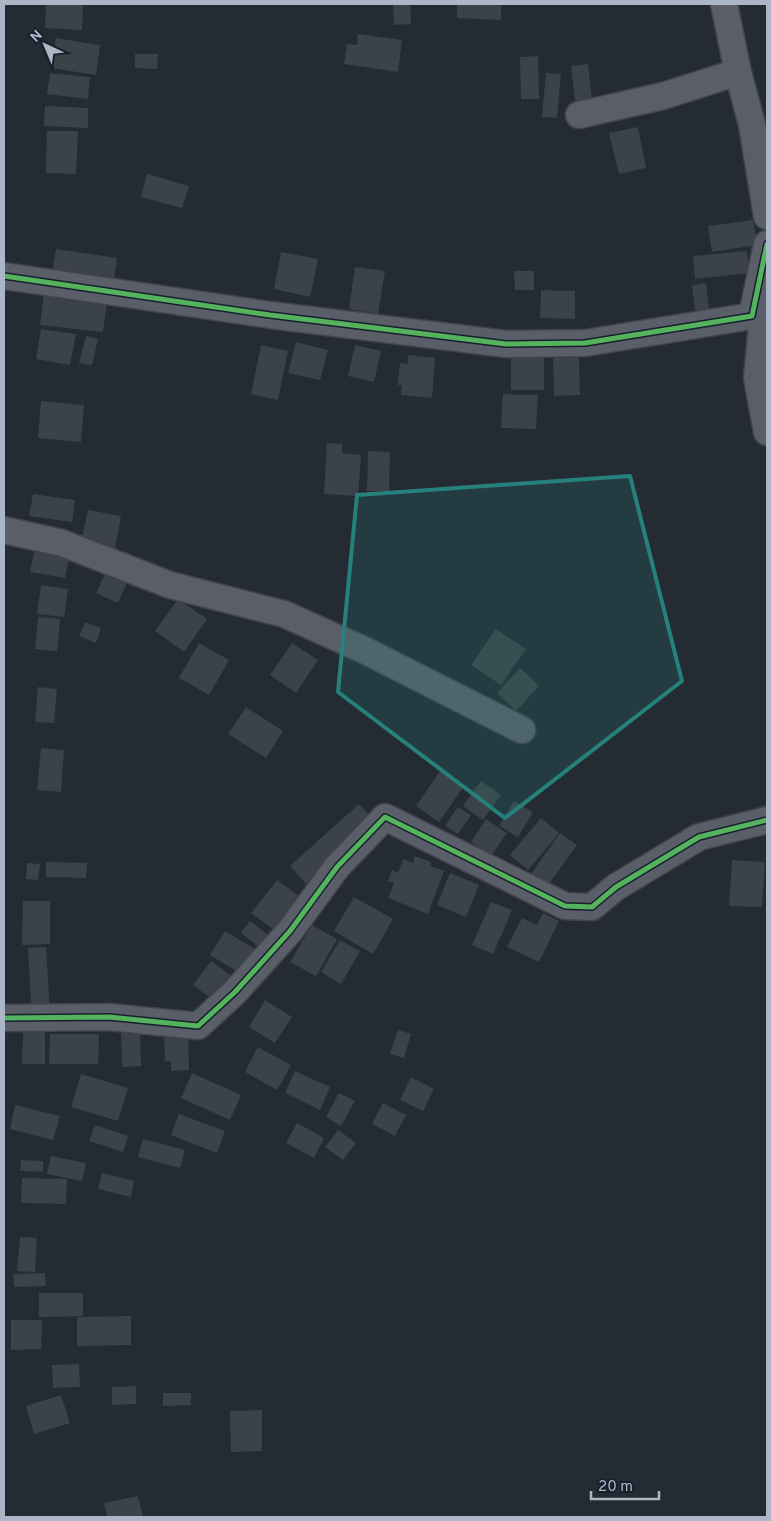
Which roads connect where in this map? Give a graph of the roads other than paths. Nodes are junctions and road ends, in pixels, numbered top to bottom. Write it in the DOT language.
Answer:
graph roads {
  1 [pos="724,4"];
  2 [pos="738,72"];
  3 [pos="579,115"];
  4 [pos="767,216"];
  5 [pos="767,244"];
  6 [pos="4,276"];
  7 [pos="752,316"];
  8 [pos="767,432"];
  9 [pos="4,530"];
  10 [pos="522,730"];
  11 [pos="767,820"];
  12 [pos="4,1018"];
  1 -- 2 [label="street"];
  2 -- 3 [label="street"];
  2 -- 4 [label="street"];
  5 -- 7 [label="street"];
  6 -- 7 [label="street"];
  7 -- 8 [label="street"];
  9 -- 10 [label="street"];
  11 -- 12 [label="street"];
}
